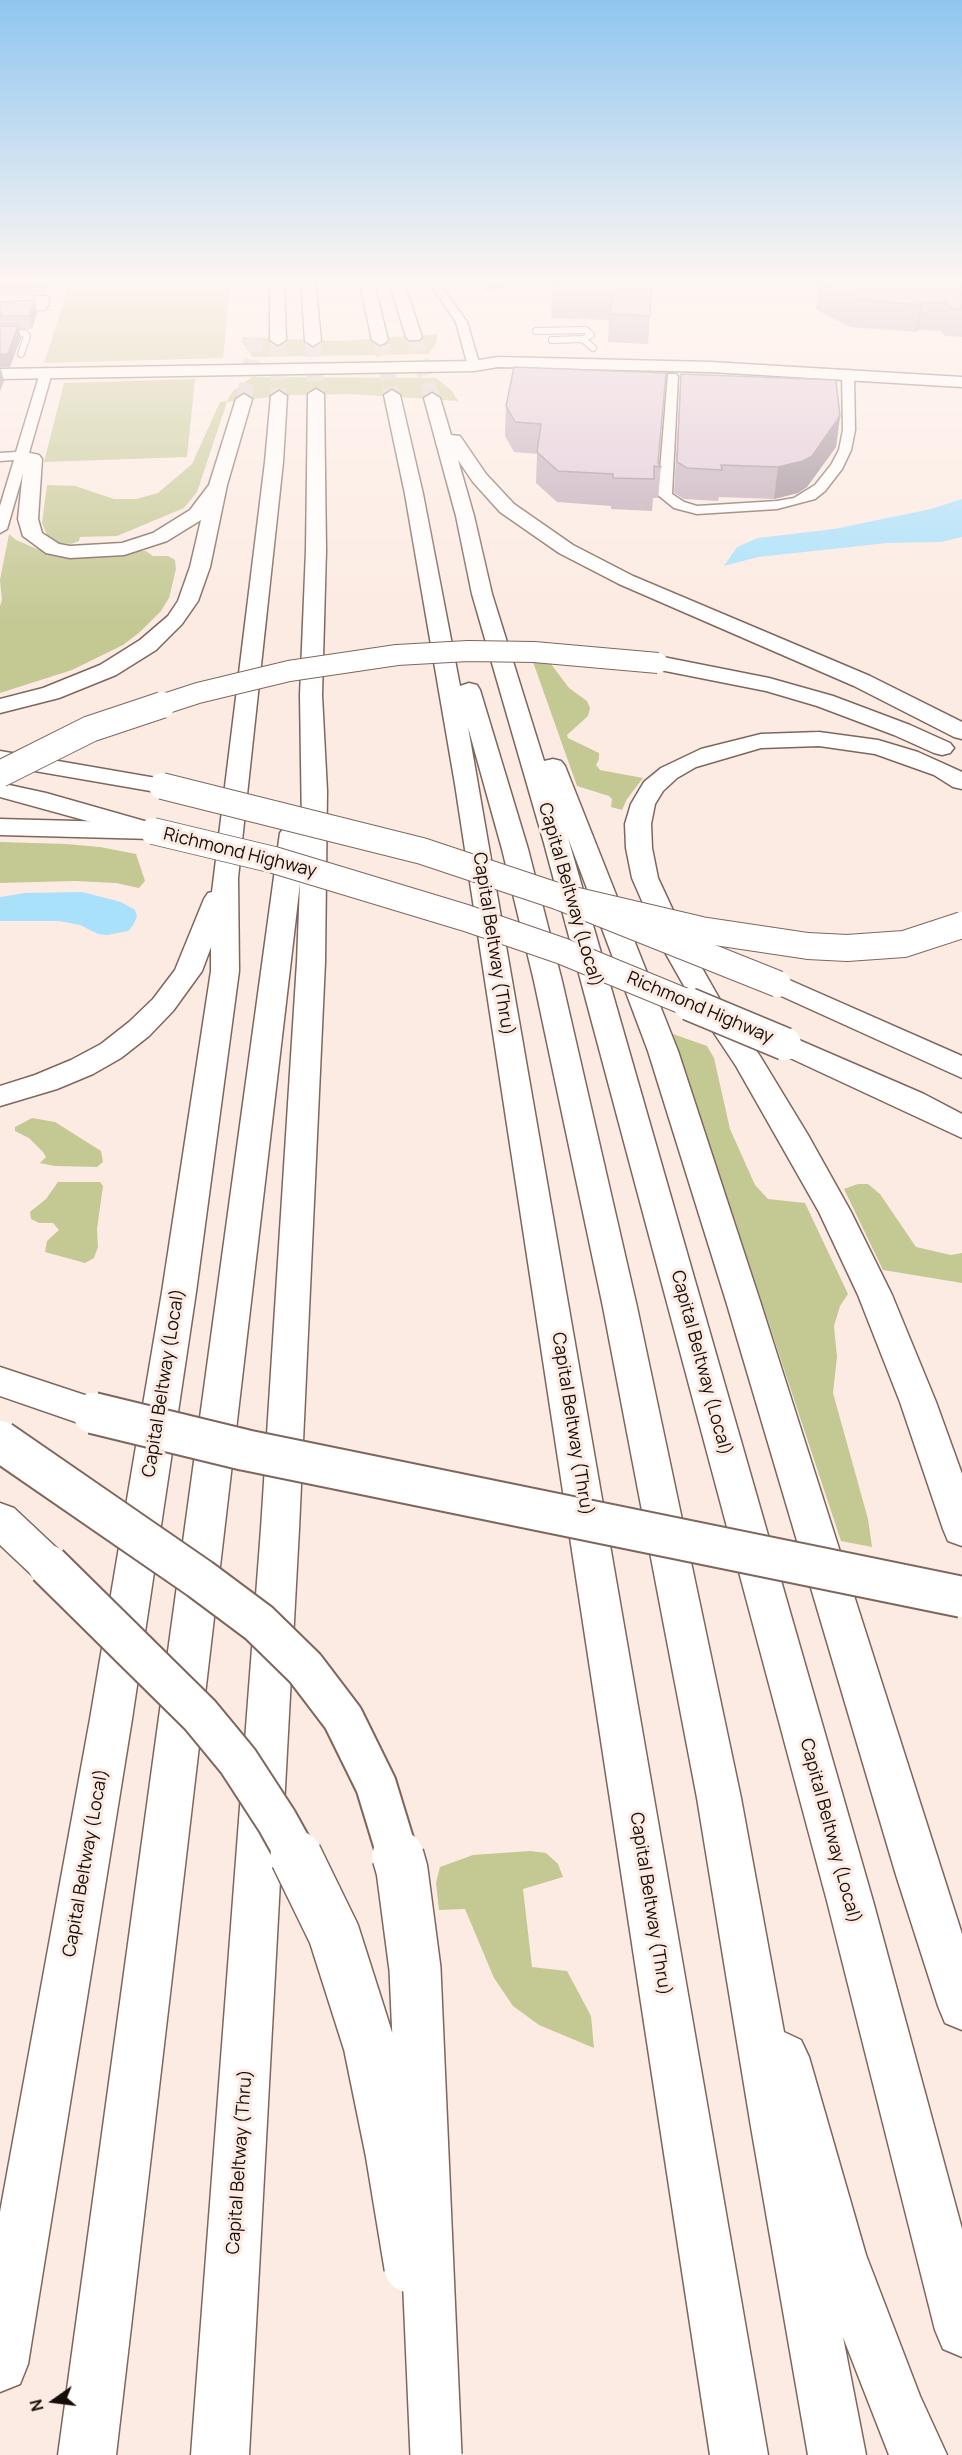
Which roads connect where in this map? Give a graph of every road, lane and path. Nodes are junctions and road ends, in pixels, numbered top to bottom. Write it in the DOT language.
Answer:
graph roads {
  1 [pos="316,394"];
  2 [pos="40,395"];
  3 [pos="393,395"];
  4 [pos="671,395"];
  5 [pos="848,395"];
  6 [pos="279,396"];
  7 [pos="244,399"];
  8 [pos="21,456"];
  9 [pos="0,457"];
  10 [pos="218,485"];
  11 [pos="414,494"];
  12 [pos="4,505"];
  13 [pos="0,529"];
  14 [pos="311,694"];
  15 [pos="512,699"];
  16 [pos="0,706"];
  17 [pos="962,732"];
  18 [pos="0,758"];
  19 [pos="962,759"];
  20 [pos="0,774"];
  21 [pos="962,782"];
  22 [pos="0,790"];
  23 [pos="0,827"];
  24 [pos="153,831"];
  25 [pos="225,878"];
  26 [pos="560,897"];
  27 [pos="962,925"];
  28 [pos="962,1068"];
  29 [pos="0,1096"];
  30 [pos="962,1126"];
  31 [pos="0,1381"];
  32 [pos="0,1441"];
  33 [pos="0,1520"];
  34 [pos="962,1529"];
  35 [pos="962,1597"];
  36 [pos="719,1798"];
  37 [pos="962,2006"];
  38 [pos="962,2330"];
  39 [pos="0,2364"];
  40 [pos="87,2455"];
  41 [pos="220,2455"];
  42 [pos="435,2455"];
  43 [pos="739,2455"];
  44 [pos="837,2455"];
  45 [pos="918,2455"];
  1 -- 14 [label="main road, Capital Beltway (Thru)"];
  2 -- 8 [label="street"];
  3 -- 11 [label="main road, Capital Beltway (Thru)"];
  4 -- 5 [label="street"];
  6 -- 25 [label="main road, Capital Beltway (Local)"];
  7 -- 10 [label="main road"];
  8 -- 9 [label="street"];
  8 -- 10 [label="main road"];
  8 -- 12 [label="street"];
  10 -- 16 [label="main road"];
  11 -- 36 [label="main road"];
  11 -- 43 [label="main road, Capital Beltway (Thru)"];
  12 -- 13 [label="street"];
  14 -- 40 [label="main road"];
  14 -- 41 [label="main road, Capital Beltway (Thru)"];
  15 -- 17 [label="main road, Capital Beltway (Local)"];
  15 -- 37 [label="main road"];
  15 -- 38 [label="main road, Capital Beltway (Local)"];
  18 -- 26 [label="main road, bridge"];
  19 -- 20 [label="main road, bridge"];
  21 -- 34 [label="main road, bridge"];
  22 -- 24 [label="main road"];
  23 -- 24 [label="main road"];
  24 -- 30 [label="main road, Richmond Highway, bridge"];
  25 -- 29 [label="main road"];
  25 -- 39 [label="main road, Capital Beltway (Local)"];
  26 -- 27 [label="main road, bridge"];
  26 -- 28 [label="main road, bridge"];
  31 -- 35 [label="main road, bridge"];
  32 -- 42 [label="main road, bridge"];
  33 -- 42 [label="main road, bridge"];
  36 -- 44 [label="main road"];
  36 -- 45 [label="main road"];
}
